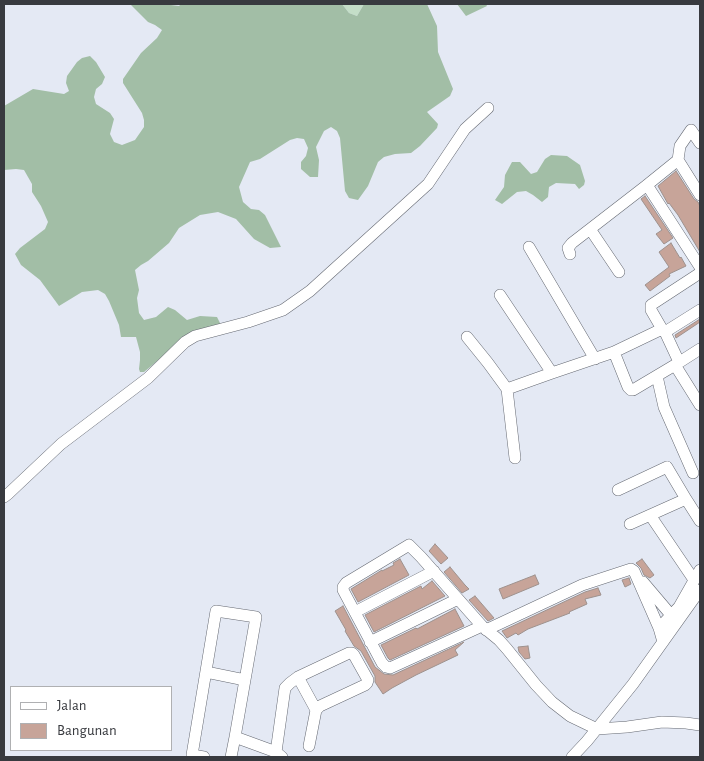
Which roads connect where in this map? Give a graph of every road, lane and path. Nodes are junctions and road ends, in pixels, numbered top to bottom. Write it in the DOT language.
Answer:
graph roads {
  1 [pos="488,108"];
  2 [pos="696,126"];
  3 [pos="700,144"];
  4 [pos="678,160"];
  5 [pos="647,185"];
  6 [pos="700,195"];
  7 [pos="590,229"];
  8 [pos="529,248"];
  9 [pos="570,254"];
  10 [pos="700,267"];
  11 [pos="619,272"];
  12 [pos="700,273"];
  13 [pos="500,296"];
  14 [pos="700,310"];
  15 [pos="663,331"];
  16 [pos="467,337"];
  17 [pos="700,349"];
  18 [pos="614,352"];
  19 [pos="595,359"];
  20 [pos="677,364"];
  21 [pos="552,372"];
  22 [pos="657,376"];
  23 [pos="507,389"];
  24 [pos="700,405"];
  25 [pos="515,458"];
  26 [pos="693,473"];
  27 [pos="618,490"];
  28 [pos="4,497"];
  29 [pos="686,499"];
  30 [pos="650,515"];
  31 [pos="700,521"];
  32 [pos="630,524"];
  33 [pos="434,571"];
  34 [pos="634,571"];
  35 [pos="698,580"];
  36 [pos="458,600"];
  37 [pos="355,612"];
  38 [pos="671,616"];
  39 [pos="484,628"];
  40 [pos="659,628"];
  41 [pos="370,642"];
  42 [pos="663,642"];
  43 [pos="206,672"];
  44 [pos="298,677"];
  45 [pos="245,680"];
  46 [pos="316,710"];
  47 [pos="700,725"];
  48 [pos="597,729"];
  49 [pos="235,737"];
  50 [pos="309,746"];
  51 [pos="279,754"];
  52 [pos="204,757"];
  53 [pos="231,757"];
  54 [pos="572,757"];
  1 -- 28 [label="street"];
  2 -- 3 [label="street"];
  2 -- 4 [label="street"];
  4 -- 5 [label="street"];
  4 -- 6 [label="street"];
  5 -- 7 [label="street"];
  5 -- 10 [label="street"];
  7 -- 9 [label="street"];
  7 -- 11 [label="street"];
  8 -- 19 [label="street"];
  12 -- 15 [label="street"];
  13 -- 21 [label="street"];
  14 -- 15 [label="street"];
  15 -- 18 [label="street"];
  15 -- 20 [label="street"];
  16 -- 23 [label="street"];
  17 -- 20 [label="street"];
  18 -- 19 [label="street"];
  18 -- 22 [label="street"];
  19 -- 21 [label="street"];
  20 -- 22 [label="street"];
  20 -- 24 [label="street"];
  21 -- 23 [label="street"];
  22 -- 26 [label="street"];
  23 -- 25 [label="street"];
  27 -- 29 [label="street"];
  29 -- 30 [label="street"];
  29 -- 31 [label="street"];
  30 -- 32 [label="street"];
  30 -- 35 [label="street"];
  33 -- 36 [label="street"];
  33 -- 37 [label="street"];
  33 -- 37 [label="street"];
  34 -- 38 [label="street"];
  34 -- 39 [label="street"];
  34 -- 40 [label="street"];
  35 -- 38 [label="street"];
  35 -- 42 [label="street"];
  36 -- 39 [label="street"];
  36 -- 41 [label="street"];
  37 -- 41 [label="street"];
  38 -- 40 [label="street"];
  39 -- 41 [label="street"];
  39 -- 48 [label="street"];
  40 -- 42 [label="street"];
  42 -- 48 [label="street"];
  43 -- 45 [label="street"];
  43 -- 45 [label="street"];
  43 -- 52 [label="street"];
  44 -- 46 [label="street"];
  44 -- 46 [label="street"];
  44 -- 51 [label="street"];
  45 -- 49 [label="street"];
  46 -- 50 [label="street"];
  47 -- 48 [label="street"];
  48 -- 54 [label="street"];
  49 -- 51 [label="street"];
  49 -- 53 [label="street"];
}
